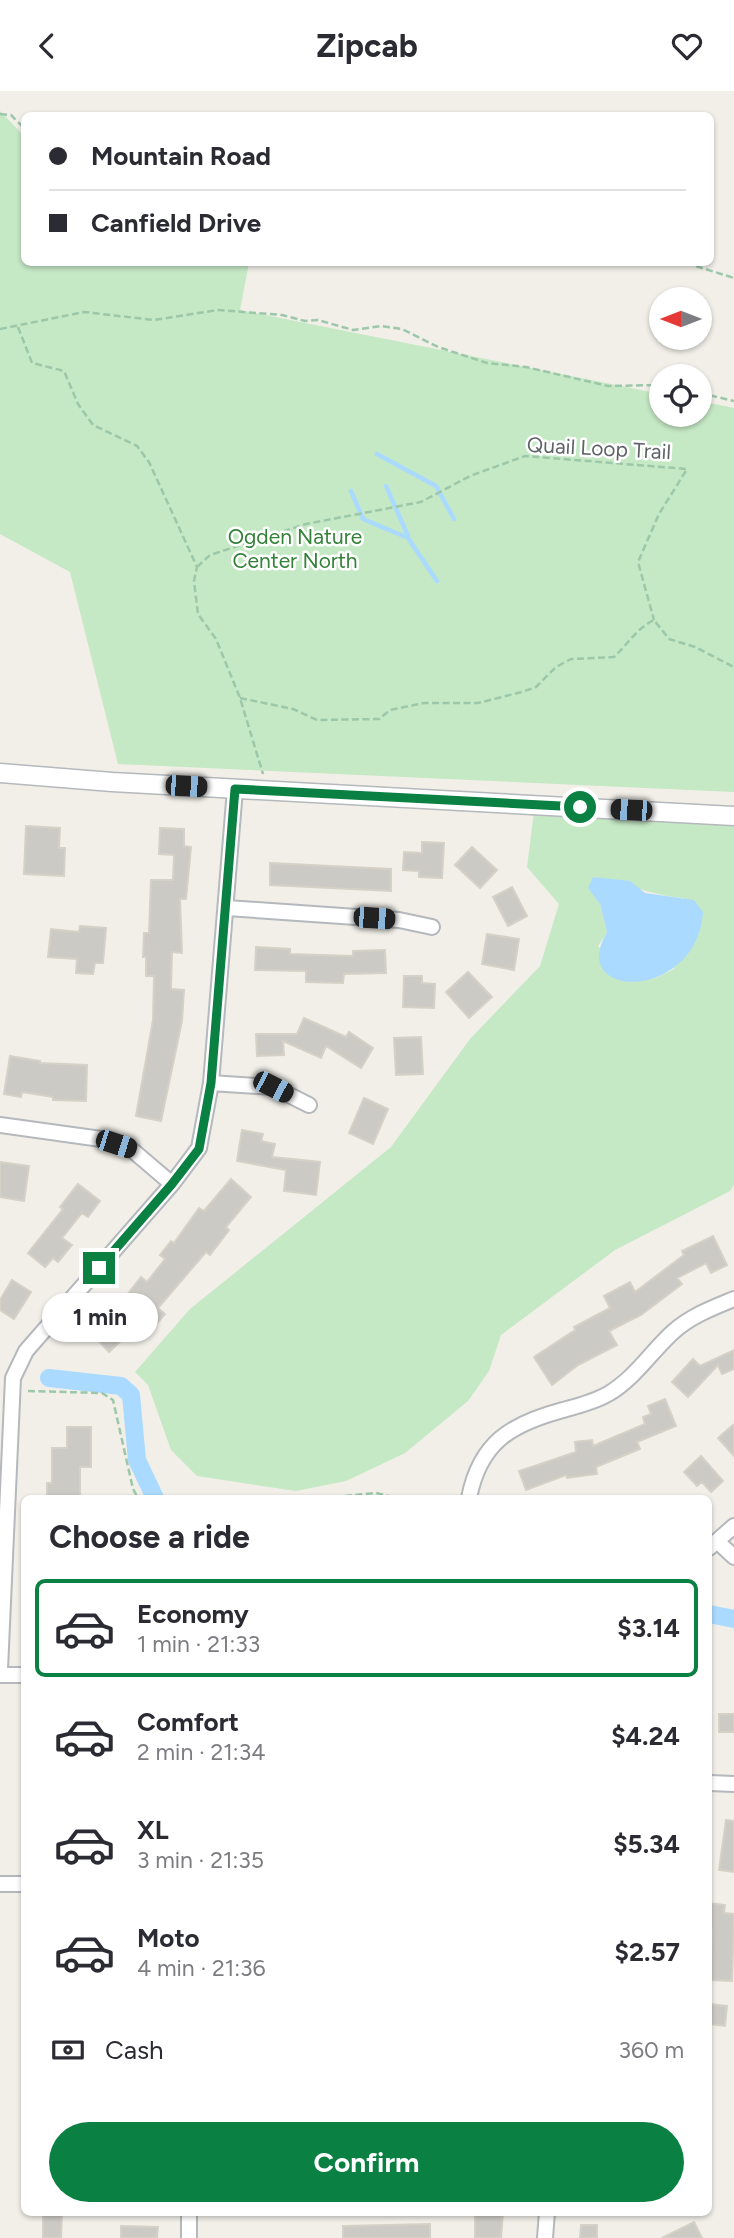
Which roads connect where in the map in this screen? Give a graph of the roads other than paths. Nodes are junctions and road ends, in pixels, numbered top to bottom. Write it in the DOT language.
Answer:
graph roads {
  1 [pos="0,772"];
  2 [pos="235,789"];
  3 [pos="734,816"];
  4 [pos="227,908"];
  5 [pos="432,927"];
  6 [pos="211,1083"];
  7 [pos="309,1105"];
  8 [pos="0,1125"];
  9 [pos="172,1184"];
  10 [pos="734,1299"];
  11 [pos="4,1474"];
  12 [pos="470,1495"];
  13 [pos="734,1526"];
  14 [pos="713,1545"];
  15 [pos="734,1557"];
  16 [pos="0,1669"];
  17 [pos="0,1675"];
  18 [pos="21,1675"];
  19 [pos="712,1783"];
  20 [pos="734,1784"];
  21 [pos="0,1884"];
  22 [pos="21,1884"];
  23 [pos="189,2216"];
  24 [pos="547,2216"];
  25 [pos="189,2238"];
  26 [pos="545,2238"];
  1 -- 2 [label="street"];
  2 -- 3 [label="street"];
  2 -- 4 [label="street"];
  4 -- 5 [label="street"];
  4 -- 6 [label="street"];
  6 -- 7 [label="street"];
  6 -- 9 [label="street"];
  8 -- 9 [label="street"];
  9 -- 11 [label="street"];
  10 -- 12 [label="street"];
  11 -- 16 [label="street"];
  13 -- 14 [label="street"];
  14 -- 15 [label="street"];
  17 -- 18 [label="street"];
  19 -- 20 [label="street"];
  21 -- 22 [label="street"];
  23 -- 25 [label="street"];
  24 -- 26 [label="street"];
}
